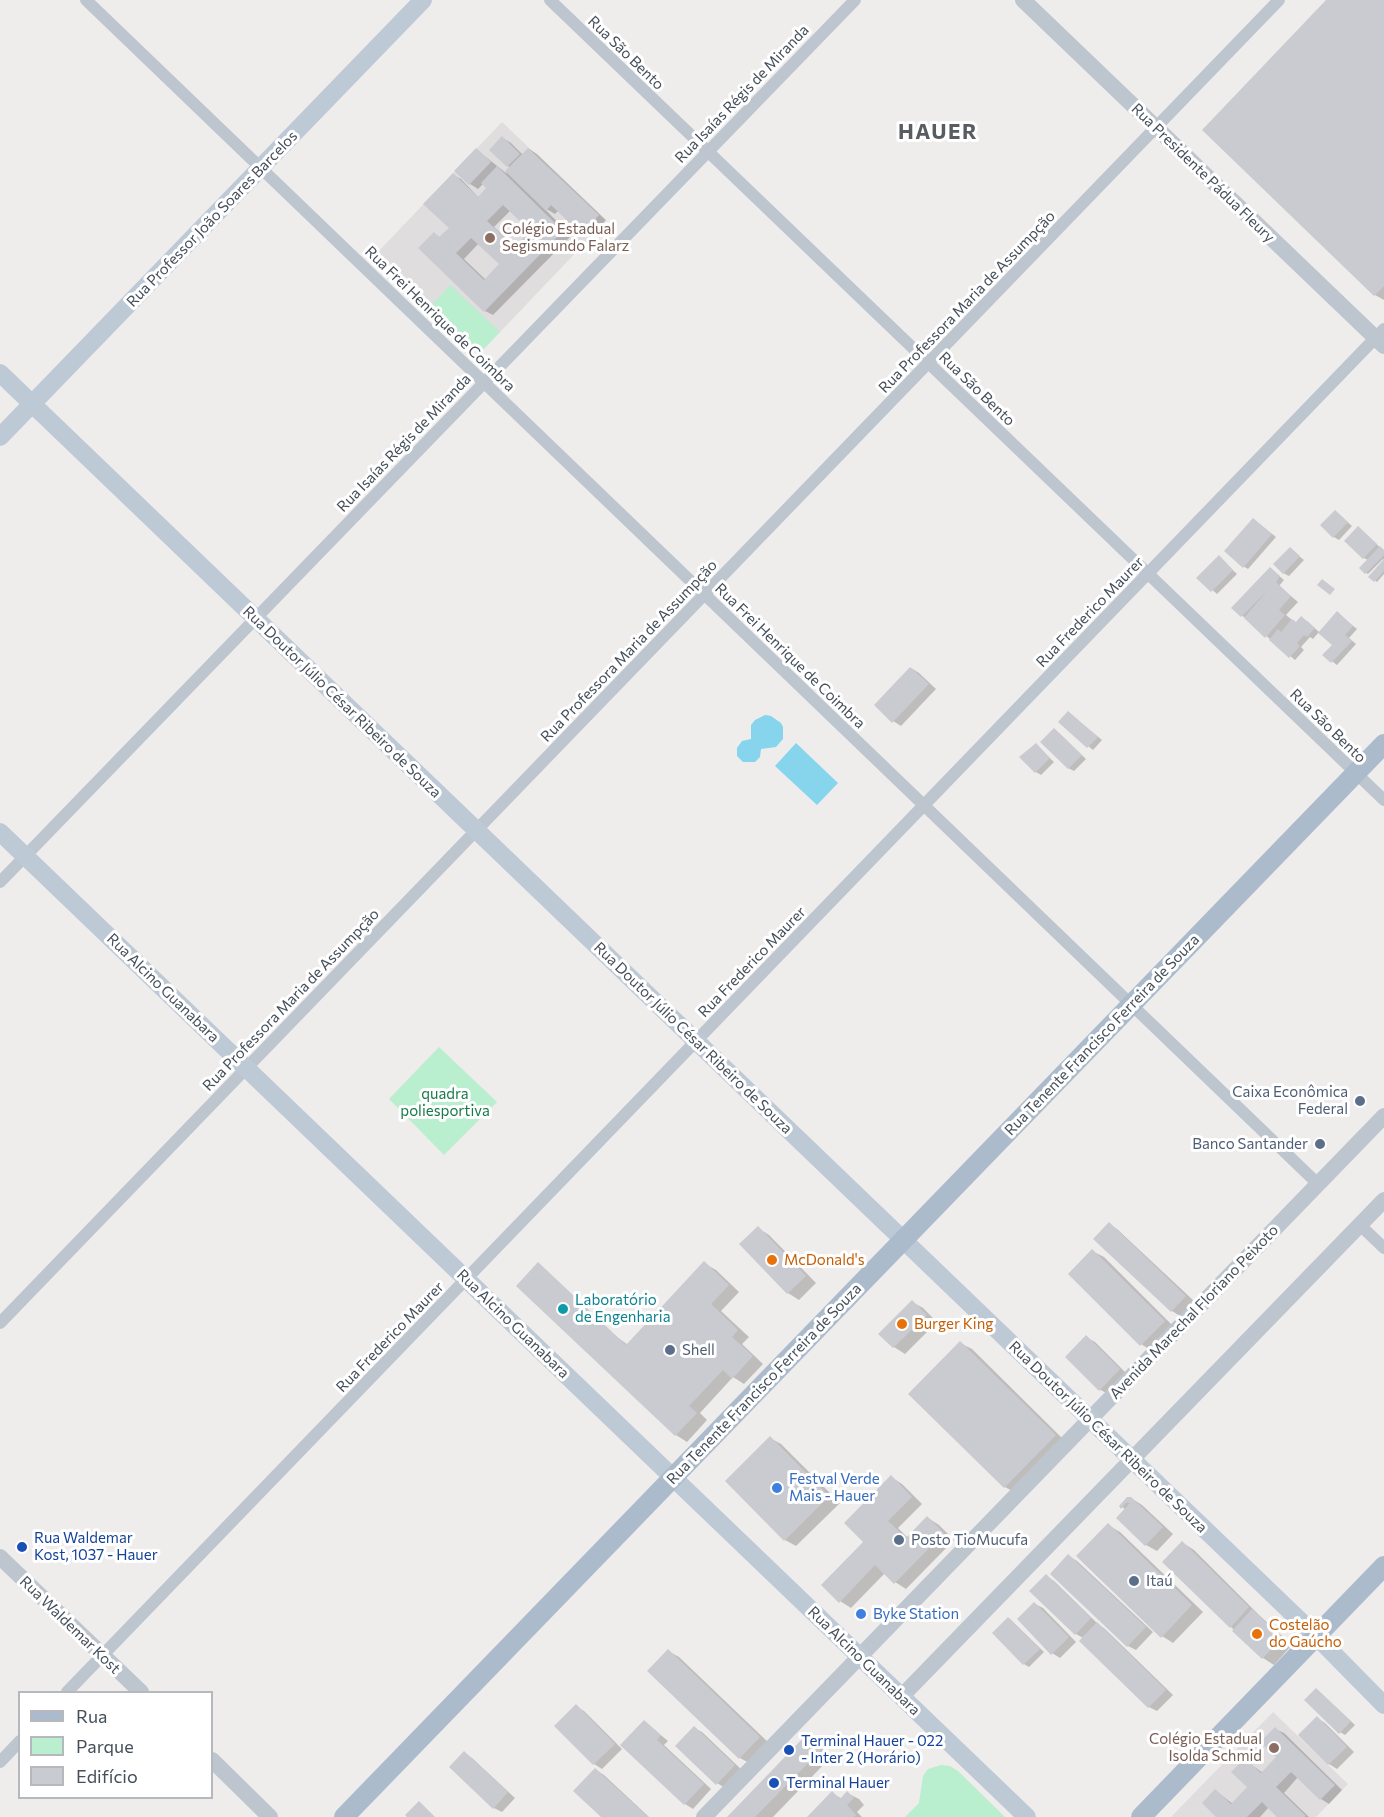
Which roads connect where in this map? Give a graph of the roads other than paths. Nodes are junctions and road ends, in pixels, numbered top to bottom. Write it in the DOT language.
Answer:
graph roads {
  1 [pos="87,0"];
  2 [pos="423,0"];
  3 [pos="550,0"];
  4 [pos="855,0"];
  5 [pos="1023,0"];
  6 [pos="1279,0"];
  7 [pos="1156,128"];
  8 [pos="708,152"];
  9 [pos="261,168"];
  10 [pos="1381,338"];
  11 [pos="928,363"];
  12 [pos="0,373"];
  13 [pos="484,382"];
  14 [pos="32,404"];
  15 [pos="0,437"];
  16 [pos="1148,574"];
  17 [pos="705,594"];
  18 [pos="255,618"];
  19 [pos="1384,744"];
  20 [pos="1356,773"];
  21 [pos="1384,800"];
  22 [pos="924,806"];
  23 [pos="476,830"];
  24 [pos="0,832"];
  25 [pos="25,856"];
  26 [pos="0,882"];
  27 [pos="1131,1005"];
  28 [pos="696,1042"];
  29 [pos="246,1068"];
  30 [pos="1384,1116"];
  31 [pos="1318,1184"];
  32 [pos="1384,1200"];
  33 [pos="1360,1225"];
  34 [pos="903,1240"];
  35 [pos="1384,1248"];
  36 [pos="466,1280"];
  37 [pos="0,1323"];
  38 [pos="1090,1419"];
  39 [pos="1132,1459"];
  40 [pos="673,1477"];
  41 [pos="0,1557"];
  42 [pos="1384,1566"];
  43 [pos="1316,1636"];
  44 [pos="102,1656"];
  45 [pos="860,1656"];
  46 [pos="68,1691"];
  47 [pos="140,1691"];
  48 [pos="901,1696"];
  49 [pos="1384,1705"];
  50 [pos="18,1744"];
  51 [pos="213,1761"];
  52 [pos="0,1762"];
  53 [pos="270,1817"];
  54 [pos="344,1817"];
  55 [pos="704,1817"];
  56 [pos="1027,1817"];
  57 [pos="1141,1817"];
  1 -- 9 [label="street, Rua Frei Henrique de Coimbra"];
  2 -- 9 [label="main road, Rua Professor João Soares Barcelos"];
  3 -- 8 [label="street, Rua São Bento"];
  4 -- 8 [label="street, Rua Isaías Régis de Miranda"];
  5 -- 7 [label="street, Rua Presidente Pádua Fleury"];
  6 -- 7 [label="street, Rua Professora Maria de Assumpção"];
  7 -- 10 [label="street, Rua Presidente Pádua Fleury"];
  7 -- 11 [label="street, Rua Professora Maria de Assumpção"];
  8 -- 11 [label="street, Rua São Bento"];
  8 -- 13 [label="street, Rua Isaías Régis de Miranda"];
  9 -- 13 [label="street, Rua Frei Henrique de Coimbra"];
  9 -- 14 [label="main road, Rua Professor João Soares Barcelos"];
  10 -- 16 [label="street, Rua Frederico Maurer"];
  11 -- 16 [label="street, Rua São Bento"];
  11 -- 17 [label="street, Rua Professora Maria de Assumpção"];
  12 -- 14 [label="main road, Rua Doutor Júlio César Ribeiro de Souza"];
  13 -- 17 [label="street, Rua Frei Henrique de Coimbra"];
  13 -- 18 [label="street, Rua Isaías Régis de Miranda"];
  14 -- 15 [label="main road, Rua Professor João Soares Barcelos"];
  14 -- 18 [label="main road, Rua Doutor Júlio César Ribeiro de Souza"];
  16 -- 20 [label="street, Rua São Bento"];
  16 -- 22 [label="street, Rua Frederico Maurer"];
  17 -- 22 [label="street, Rua Frei Henrique de Coimbra"];
  17 -- 23 [label="street, Rua Professora Maria de Assumpção"];
  18 -- 23 [label="main road, Rua Doutor Júlio César Ribeiro de Souza"];
  18 -- 25 [label="street, Rua Isaías Régis de Miranda"];
  19 -- 20 [label="main road, Rua Tenente Francisco Ferreira de Souza"];
  20 -- 21 [label="street, Rua São Bento"];
  20 -- 27 [label="main road, Rua Tenente Francisco Ferreira de Souza"];
  22 -- 27 [label="street, Rua Frei Henrique de Coimbra"];
  22 -- 28 [label="street, Rua Frederico Maurer"];
  23 -- 28 [label="main road, Rua Doutor Júlio César Ribeiro de Souza"];
  23 -- 29 [label="street, Rua Professora Maria de Assumpção"];
  24 -- 25 [label="main road, Rua Alcino Guanabara"];
  25 -- 26 [label="street, Rua Isaías Régis de Miranda"];
  25 -- 29 [label="main road, Rua Alcino Guanabara"];
  27 -- 31 [label="street, Rua Frei Henrique de Coimbra"];
  27 -- 34 [label="main road, Rua Tenente Francisco Ferreira de Souza"];
  28 -- 34 [label="main road, Rua Doutor Júlio César Ribeiro de Souza"];
  28 -- 36 [label="street, Rua Frederico Maurer"];
  29 -- 36 [label="main road, Rua Alcino Guanabara"];
  29 -- 37 [label="street, Rua Professora Maria de Assumpção"];
  30 -- 31 [label="street, Avenida Marechal Floriano Peixoto"];
  31 -- 38 [label="street, Avenida Marechal Floriano Peixoto"];
  32 -- 33 [label="street"];
  33 -- 35 [label="street"];
  33 -- 39 [label="street"];
  34 -- 38 [label="main road, Rua Doutor Júlio César Ribeiro de Souza"];
  34 -- 40 [label="main road, Rua Tenente Francisco Ferreira de Souza"];
  36 -- 40 [label="main road, Rua Alcino Guanabara"];
  36 -- 44 [label="street, Rua Frederico Maurer"];
  38 -- 39 [label="main road, Rua Doutor Júlio César Ribeiro de Souza"];
  38 -- 45 [label="street, Avenida Marechal Floriano Peixoto"];
  39 -- 43 [label="main road, Rua Doutor Júlio César Ribeiro de Souza"];
  39 -- 48 [label="street"];
  40 -- 45 [label="main road, Rua Alcino Guanabara"];
  40 -- 54 [label="main road, Rua Tenente Francisco Ferreira de Souza"];
  41 -- 44 [label="street, Rua Waldemar Kost"];
  42 -- 43 [label="main road"];
  43 -- 49 [label="main road, Rua Doutor Júlio César Ribeiro de Souza"];
  43 -- 57 [label="main road"];
  44 -- 46 [label="street, Rua Frederico Maurer"];
  44 -- 47 [label="street, Rua Waldemar Kost"];
  45 -- 48 [label="main road, Rua Alcino Guanabara"];
  45 -- 55 [label="street, Avenida Marechal Floriano Peixoto"];
  48 -- 56 [label="main road, Rua Alcino Guanabara"];
  50 -- 52 [label="street"];
  51 -- 53 [label="street"];
}
